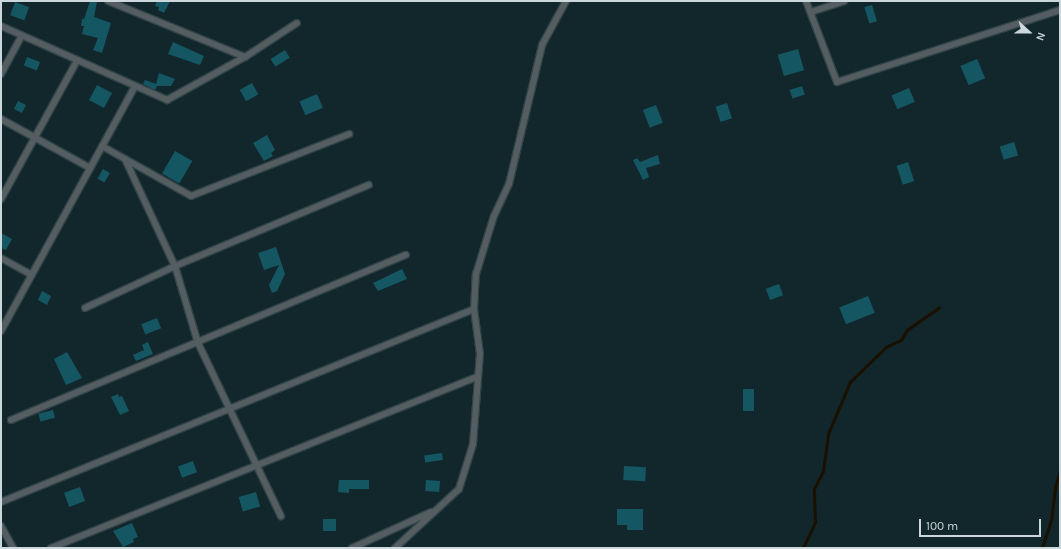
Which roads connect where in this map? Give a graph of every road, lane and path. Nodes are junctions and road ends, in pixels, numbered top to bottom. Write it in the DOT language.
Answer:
graph roads {
  1 [pos="108,1"];
  2 [pos="566,1"];
  3 [pos="806,1"];
  4 [pos="844,1"];
  5 [pos="1060,10"];
  6 [pos="811,12"];
  7 [pos="297,23"];
  8 [pos="1,26"];
  9 [pos="21,37"];
  10 [pos="245,57"];
  11 [pos="77,61"];
  12 [pos="1,74"];
  13 [pos="135,86"];
  14 [pos="1,119"];
  15 [pos="349,134"];
  16 [pos="35,137"];
  17 [pos="102,146"];
  18 [pos="124,159"];
  19 [pos="90,168"];
  20 [pos="369,185"];
  21 [pos="1,199"];
  22 [pos="406,255"];
  23 [pos="1,258"];
  24 [pos="175,266"];
  25 [pos="32,275"];
  26 [pos="85,308"];
  27 [pos="474,309"];
  28 [pos="1,331"];
  29 [pos="198,343"];
  30 [pos="478,376"];
  31 [pos="230,410"];
  32 [pos="11,420"];
  33 [pos="256,465"];
  34 [pos="1,502"];
  35 [pos="438,509"];
  36 [pos="281,516"];
  37 [pos="1,526"];
  38 [pos="13,548"];
  39 [pos="51,548"];
  40 [pos="352,548"];
  41 [pos="395,548"];
  1 -- 10 [label="street"];
  2 -- 27 [label="street"];
  3 -- 6 [label="street"];
  4 -- 6 [label="street"];
  5 -- 6 [label="street"];
  7 -- 10 [label="street"];
  8 -- 9 [label="street"];
  9 -- 11 [label="street"];
  9 -- 12 [label="street"];
  10 -- 13 [label="street"];
  11 -- 13 [label="street"];
  11 -- 16 [label="street"];
  13 -- 17 [label="street"];
  14 -- 16 [label="street"];
  15 -- 18 [label="street"];
  16 -- 19 [label="street"];
  16 -- 21 [label="street"];
  17 -- 18 [label="street"];
  17 -- 19 [label="street"];
  18 -- 24 [label="street"];
  19 -- 25 [label="street"];
  20 -- 24 [label="street"];
  22 -- 29 [label="street"];
  23 -- 25 [label="street"];
  24 -- 26 [label="street"];
  24 -- 29 [label="street"];
  25 -- 28 [label="street"];
  27 -- 30 [label="street"];
  27 -- 31 [label="street"];
  29 -- 31 [label="street"];
  29 -- 32 [label="street"];
  30 -- 33 [label="street"];
  30 -- 35 [label="street"];
  31 -- 33 [label="street"];
  31 -- 34 [label="street"];
  33 -- 36 [label="street"];
  33 -- 39 [label="street"];
  35 -- 40 [label="street"];
  35 -- 41 [label="street"];
  37 -- 38 [label="street"];
}
